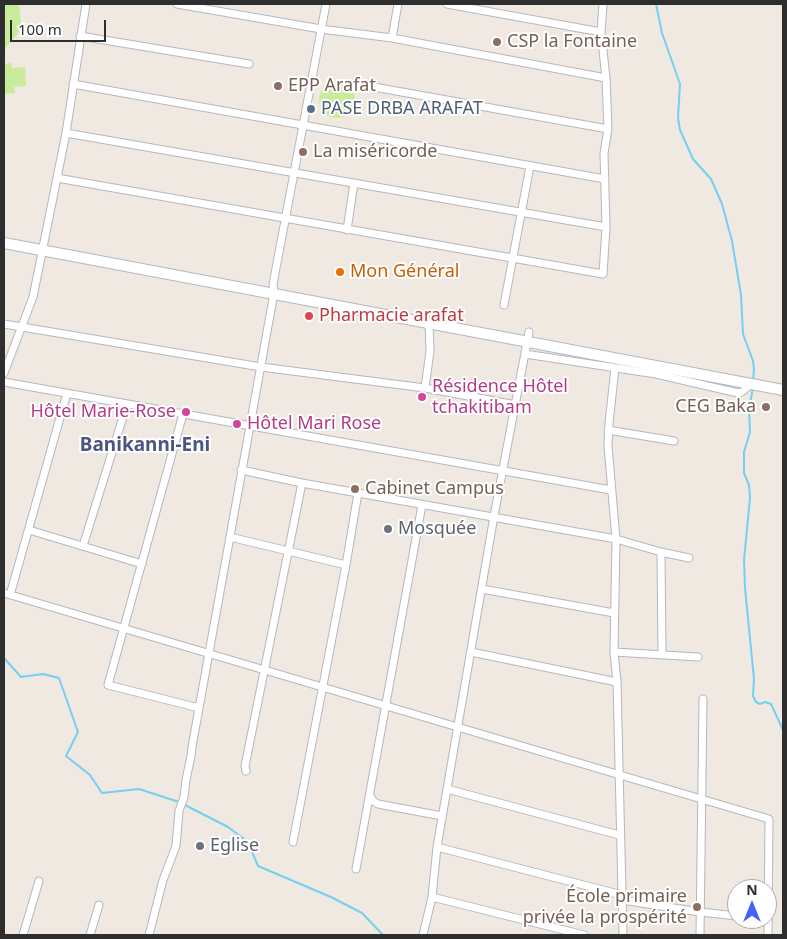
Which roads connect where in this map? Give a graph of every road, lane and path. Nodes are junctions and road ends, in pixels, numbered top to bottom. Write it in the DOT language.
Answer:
graph roads {
  1 [pos="86,4"];
  2 [pos="177,4"];
  3 [pos="326,4"];
  4 [pos="398,4"];
  5 [pos="447,4"];
  6 [pos="603,4"];
  7 [pos="321,29"];
  8 [pos="601,32"];
  9 [pos="80,36"];
  10 [pos="392,38"];
  11 [pos="249,64"];
  12 [pos="606,78"];
  13 [pos="73,84"];
  14 [pos="374,87"];
  15 [pos="303,125"];
  16 [pos="608,128"];
  17 [pos="66,133"];
  18 [pos="530,166"];
  19 [pos="294,173"];
  20 [pos="57,178"];
  21 [pos="605,179"];
  22 [pos="354,183"];
  23 [pos="521,212"];
  24 [pos="286,219"];
  25 [pos="606,227"];
  26 [pos="347,230"];
  27 [pos="4,243"];
  28 [pos="43,250"];
  29 [pos="513,259"];
  30 [pos="274,293"];
  31 [pos="504,305"];
  32 [pos="429,323"];
  33 [pos="4,324"];
  34 [pos="21,327"];
  35 [pos="528,337"];
  36 [pos="525,354"];
  37 [pos="261,367"];
  38 [pos="615,368"];
  39 [pos="4,373"];
  40 [pos="4,382"];
  41 [pos="751,384"];
  42 [pos="425,388"];
  43 [pos="783,390"];
  44 [pos="67,393"];
  45 [pos="127,404"];
  46 [pos="516,405"];
  47 [pos="183,414"];
  48 [pos="250,426"];
  49 [pos="608,430"];
  50 [pos="674,441"];
  51 [pos="242,470"];
  52 [pos="504,471"];
  53 [pos="302,482"];
  54 [pos="612,490"];
  55 [pos="358,493"];
  56 [pos="422,505"];
  57 [pos="494,516"];
  58 [pos="29,530"];
  59 [pos="230,537"];
  60 [pos="616,540"];
  61 [pos="83,546"];
  62 [pos="288,551"];
  63 [pos="661,552"];
  64 [pos="689,558"];
  65 [pos="142,564"];
  66 [pos="346,565"];
  67 [pos="482,589"];
  68 [pos="7,594"];
  69 [pos="614,613"];
  70 [pos="124,628"];
  71 [pos="471,652"];
  72 [pos="614,652"];
  73 [pos="209,654"];
  74 [pos="662,655"];
  75 [pos="698,657"];
  76 [pos="264,670"];
  77 [pos="617,682"];
  78 [pos="322,687"];
  79 [pos="703,699"];
  80 [pos="386,706"];
  81 [pos="199,708"];
  82 [pos="458,727"];
  83 [pos="246,770"];
  84 [pos="619,775"];
  85 [pos="447,789"];
  86 [pos="370,795"];
  87 [pos="701,799"];
  88 [pos="442,816"];
  89 [pos="620,835"];
  90 [pos="293,842"];
  91 [pos="437,846"];
  92 [pos="356,869"];
  93 [pos="767,879"];
  94 [pos="39,881"];
  95 [pos="432,896"];
  96 [pos="622,897"];
  97 [pos="99,905"];
  98 [pos="700,912"];
  99 [pos="727,915"];
  100 [pos="22,935"];
  101 [pos="90,935"];
  102 [pos="149,935"];
  103 [pos="423,935"];
  104 [pos="584,935"];
  105 [pos="623,935"];
  106 [pos="700,935"];
  1 -- 9 [label="street"];
  2 -- 7 [label="street"];
  3 -- 7 [label="street"];
  4 -- 10 [label="street"];
  5 -- 8 [label="street"];
  6 -- 8 [label="street"];
  7 -- 10 [label="street"];
  7 -- 15 [label="street"];
  8 -- 12 [label="street"];
  9 -- 11 [label="street"];
  9 -- 13 [label="street"];
  10 -- 12 [label="street"];
  12 -- 16 [label="street"];
  13 -- 15 [label="street"];
  13 -- 17 [label="street"];
  14 -- 16 [label="street"];
  15 -- 18 [label="street"];
  15 -- 19 [label="street"];
  16 -- 21 [label="street"];
  17 -- 19 [label="street"];
  17 -- 20 [label="street"];
  18 -- 21 [label="street"];
  18 -- 23 [label="street"];
  19 -- 22 [label="street"];
  19 -- 24 [label="street"];
  20 -- 24 [label="street"];
  20 -- 28 [label="street"];
  21 -- 25 [label="street"];
  22 -- 23 [label="street"];
  22 -- 26 [label="street"];
  23 -- 25 [label="street"];
  23 -- 29 [label="street"];
  24 -- 26 [label="street"];
  24 -- 30 [label="street"];
  25 -- 29 [label="street"];
  26 -- 29 [label="street"];
  27 -- 28 [label="street"];
  28 -- 30 [label="street"];
  28 -- 34 [label="street"];
  29 -- 31 [label="street"];
  30 -- 32 [label="street"];
  30 -- 37 [label="street"];
  32 -- 35 [label="street"];
  32 -- 42 [label="street"];
  33 -- 34 [label="street"];
  34 -- 37 [label="street"];
  34 -- 39 [label="street"];
  35 -- 36 [label="street"];
  35 -- 41 [label="street"];
  36 -- 38 [label="street"];
  36 -- 46 [label="street"];
  37 -- 42 [label="street"];
  37 -- 48 [label="street"];
  38 -- 41 [label="street"];
  38 -- 49 [label="street"];
  40 -- 44 [label="street"];
  41 -- 43 [label="street"];
  42 -- 46 [label="street"];
  44 -- 45 [label="street"];
  44 -- 58 [label="street"];
  45 -- 47 [label="street"];
  45 -- 61 [label="street"];
  46 -- 52 [label="street"];
  47 -- 48 [label="street"];
  47 -- 65 [label="street"];
  48 -- 51 [label="street"];
  48 -- 52 [label="street"];
  49 -- 50 [label="street"];
  49 -- 54 [label="street"];
  51 -- 53 [label="street"];
  51 -- 59 [label="street"];
  52 -- 54 [label="street"];
  52 -- 57 [label="street"];
  53 -- 55 [label="street"];
  53 -- 62 [label="street"];
  54 -- 60 [label="street"];
  55 -- 56 [label="street"];
  55 -- 66 [label="street"];
  56 -- 57 [label="street"];
  56 -- 80 [label="street"];
  57 -- 60 [label="street"];
  57 -- 67 [label="street"];
  58 -- 61 [label="street"];
  58 -- 68 [label="street"];
  59 -- 62 [label="street"];
  59 -- 73 [label="street"];
  60 -- 63 [label="street"];
  60 -- 69 [label="street"];
  61 -- 65 [label="street"];
  62 -- 66 [label="street"];
  62 -- 76 [label="street"];
  63 -- 64 [label="street"];
  63 -- 74 [label="street"];
  65 -- 70 [label="street"];
  66 -- 78 [label="street"];
  67 -- 69 [label="street"];
  67 -- 71 [label="street"];
  68 -- 70 [label="street"];
  69 -- 72 [label="street"];
  70 -- 73 [label="street"];
  70 -- 81 [label="street"];
  71 -- 77 [label="street"];
  71 -- 82 [label="street"];
  72 -- 74 [label="street"];
  72 -- 77 [label="street"];
  73 -- 76 [label="street"];
  73 -- 81 [label="street"];
  74 -- 75 [label="street"];
  76 -- 78 [label="street"];
  76 -- 83 [label="street"];
  77 -- 84 [label="street"];
  78 -- 80 [label="street"];
  78 -- 90 [label="street"];
  79 -- 87 [label="street"];
  80 -- 82 [label="street"];
  80 -- 86 [label="street"];
  81 -- 102 [label="street"];
  82 -- 84 [label="street"];
  82 -- 85 [label="street"];
  84 -- 87 [label="street"];
  84 -- 89 [label="street"];
  85 -- 88 [label="street"];
  85 -- 89 [label="street"];
  86 -- 88 [label="street"];
  86 -- 92 [label="street"];
  87 -- 93 [label="street"];
  87 -- 98 [label="street"];
  88 -- 91 [label="street"];
  89 -- 96 [label="street"];
  91 -- 95 [label="street"];
  91 -- 96 [label="street"];
  94 -- 100 [label="street"];
  95 -- 103 [label="street"];
  95 -- 104 [label="street"];
  96 -- 98 [label="street"];
  96 -- 105 [label="street"];
  97 -- 101 [label="street"];
  98 -- 99 [label="street"];
  98 -- 106 [label="street"];
}
